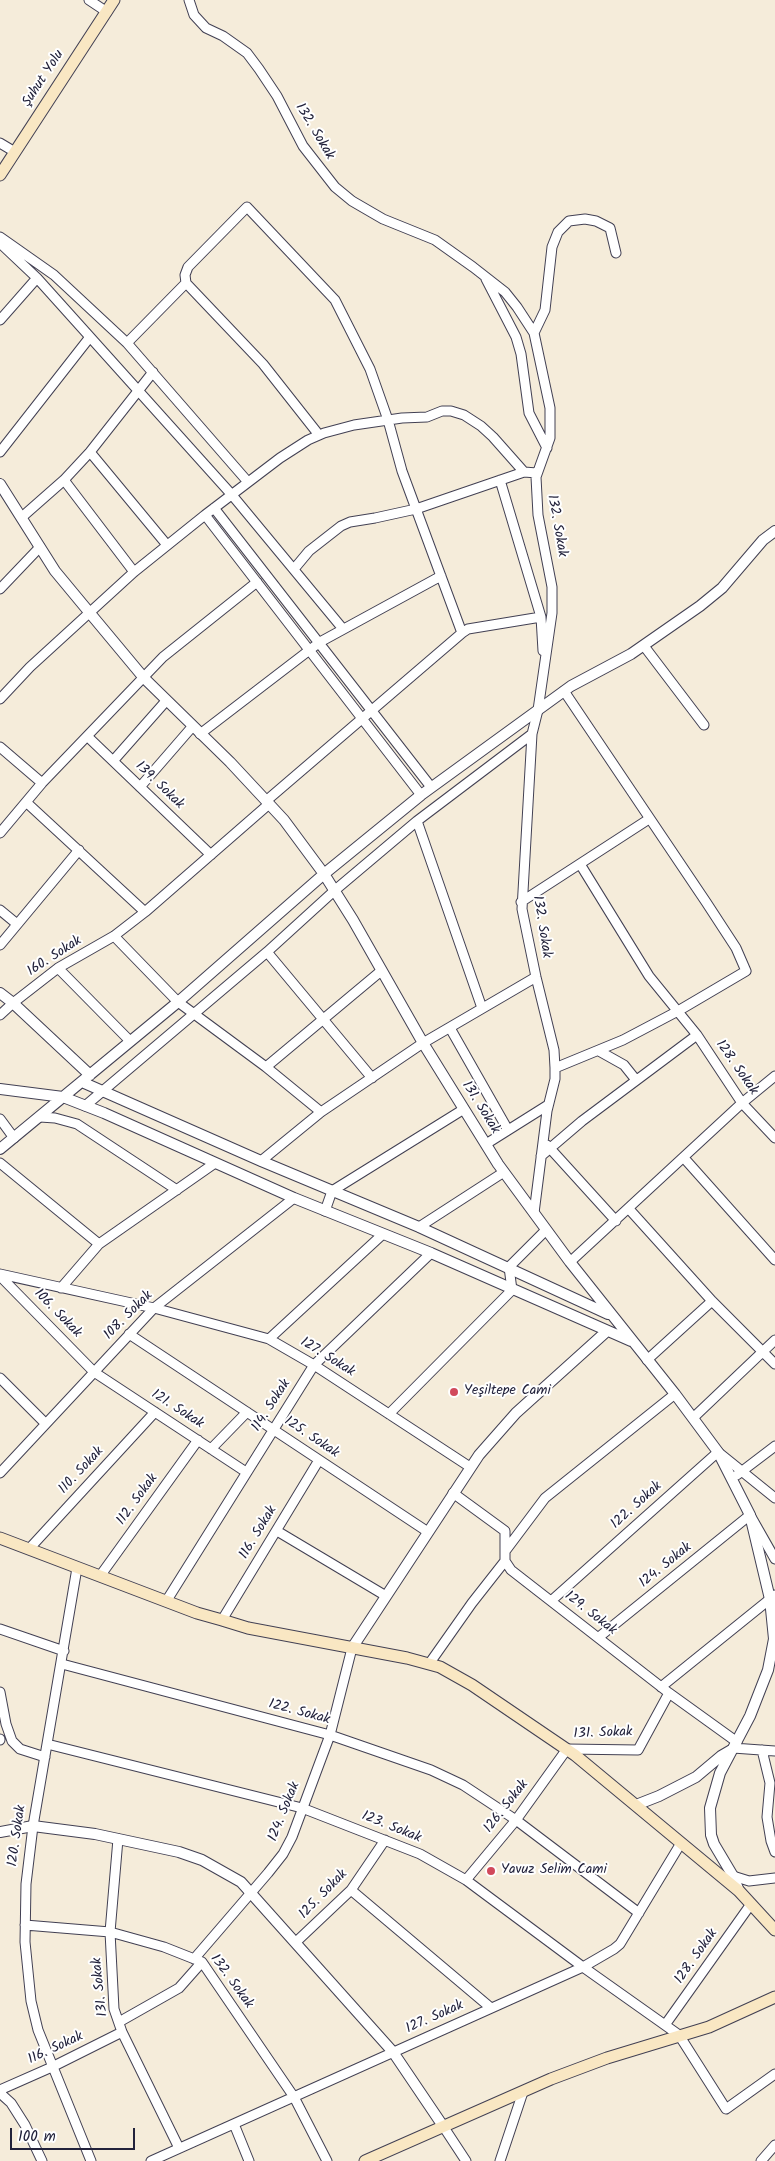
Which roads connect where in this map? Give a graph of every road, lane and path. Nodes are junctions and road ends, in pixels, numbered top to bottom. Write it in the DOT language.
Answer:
graph roads {
  1 [pos="89,0"];
  2 [pos="114,0"];
  3 [pos="190,0"];
  4 [pos="107,12"];
  5 [pos="0,143"];
  6 [pos="15,152"];
  7 [pos="0,175"];
  8 [pos="0,237"];
  9 [pos="0,243"];
  10 [pos="616,253"];
  11 [pos="482,274"];
  12 [pos="38,278"];
  13 [pos="186,283"];
  14 [pos="0,320"];
  15 [pos="534,333"];
  16 [pos="90,337"];
  17 [pos="127,342"];
  18 [pos="153,372"];
  19 [pos="138,390"];
  20 [pos="388,420"];
  21 [pos="320,435"];
  22 [pos="547,448"];
  23 [pos="0,452"];
  24 [pos="90,452"];
  25 [pos="524,472"];
  26 [pos="537,473"];
  27 [pos="64,480"];
  28 [pos="500,480"];
  29 [pos="248,482"];
  30 [pos="0,484"];
  31 [pos="232,495"];
  32 [pos="214,508"];
  33 [pos="416,508"];
  34 [pos="204,515"];
  35 [pos="22,517"];
  36 [pos="775,531"];
  37 [pos="167,545"];
  38 [pos="40,547"];
  39 [pos="294,570"];
  40 [pos="134,572"];
  41 [pos="441,576"];
  42 [pos="257,582"];
  43 [pos="0,589"];
  44 [pos="89,612"];
  45 [pos="541,617"];
  46 [pos="343,629"];
  47 [pos="462,633"];
  48 [pos="320,642"];
  49 [pos="644,646"];
  50 [pos="309,650"];
  51 [pos="144,678"];
  52 [pos="542,687"];
  53 [pos="564,691"];
  54 [pos="0,700"];
  55 [pos="166,701"];
  56 [pos="538,710"];
  57 [pos="373,711"];
  58 [pos="363,720"];
  59 [pos="704,725"];
  60 [pos="196,731"];
  61 [pos="532,734"];
  62 [pos="88,736"];
  63 [pos="0,746"];
  64 [pos="113,760"];
  65 [pos="42,783"];
  66 [pos="140,787"];
  67 [pos="431,787"];
  68 [pos="420,795"];
  69 [pos="26,802"];
  70 [pos="268,803"];
  71 [pos="650,819"];
  72 [pos="417,821"];
  73 [pos="0,833"];
  74 [pos="79,850"];
  75 [pos="210,855"];
  76 [pos="580,864"];
  77 [pos="324,874"];
  78 [pos="334,891"];
  79 [pos="521,902"];
  80 [pos="0,910"];
  81 [pos="145,912"];
  82 [pos="17,924"];
  83 [pos="114,936"];
  84 [pos="0,944"];
  85 [pos="267,952"];
  86 [pos="58,968"];
  87 [pos="381,972"];
  88 [pos="536,977"];
  89 [pos="0,992"];
  90 [pos="13,1002"];
  91 [pos="178,1002"];
  92 [pos="482,1008"];
  93 [pos="678,1011"];
  94 [pos="196,1013"];
  95 [pos="0,1015"];
  96 [pos="322,1019"];
  97 [pos="450,1028"];
  98 [pos="697,1035"];
  99 [pos="130,1041"];
  100 [pos="423,1044"];
  101 [pos="599,1051"];
  102 [pos="266,1067"];
  103 [pos="555,1068"];
  104 [pos="775,1076"];
  105 [pos="372,1078"];
  106 [pos="86,1079"];
  107 [pos="636,1080"];
  108 [pos="0,1089"];
  109 [pos="101,1092"];
  110 [pos="63,1097"];
  111 [pos="742,1103"];
  112 [pos="548,1105"];
  113 [pos="85,1106"];
  114 [pos="464,1109"];
  115 [pos="321,1112"];
  116 [pos="40,1117"];
  117 [pos="0,1119"];
  118 [pos="508,1130"];
  119 [pos="14,1138"];
  120 [pos="775,1138"];
  121 [pos="486,1144"];
  122 [pos="546,1144"];
  123 [pos="0,1149"];
  124 [pos="684,1158"];
  125 [pos="261,1161"];
  126 [pos="0,1163"];
  127 [pos="215,1163"];
  128 [pos="504,1172"];
  129 [pos="177,1190"];
  130 [pos="332,1192"];
  131 [pos="294,1198"];
  132 [pos="629,1209"];
  133 [pos="325,1211"];
  134 [pos="534,1213"];
  135 [pos="616,1221"];
  136 [pos="418,1227"];
  137 [pos="546,1230"];
  138 [pos="383,1234"];
  139 [pos="99,1244"];
  140 [pos="431,1253"];
  141 [pos="775,1260"];
  142 [pos="570,1262"];
  143 [pos="509,1267"];
  144 [pos="0,1275"];
  145 [pos="62,1288"];
  146 [pos="512,1290"];
  147 [pos="712,1302"];
  148 [pos="154,1308"];
  149 [pos="612,1316"];
  150 [pos="607,1331"];
  151 [pos="129,1334"];
  152 [pos="269,1339"];
  153 [pos="775,1340"];
  154 [pos="634,1342"];
  155 [pos="762,1352"];
  156 [pos="648,1360"];
  157 [pos="775,1364"];
  158 [pos="314,1365"];
  159 [pos="94,1372"];
  160 [pos="0,1378"];
  161 [pos="675,1394"];
  162 [pos="155,1412"];
  163 [pos="247,1412"];
  164 [pos="389,1414"];
  165 [pos="693,1418"];
  166 [pos="45,1423"];
  167 [pos="273,1430"];
  168 [pos="198,1440"];
  169 [pos="775,1446"];
  170 [pos="211,1449"];
  171 [pos="718,1452"];
  172 [pos="319,1460"];
  173 [pos="470,1467"];
  174 [pos="742,1471"];
  175 [pos="246,1472"];
  176 [pos="0,1473"];
  177 [pos="732,1479"];
  178 [pos="453,1492"];
  179 [pos="775,1498"];
  180 [pos="750,1515"];
  181 [pos="277,1531"];
  182 [pos="428,1532"];
  183 [pos="0,1538"];
  184 [pos="30,1549"];
  185 [pos="506,1550"];
  186 [pos="775,1559"];
  187 [pos="505,1561"];
  188 [pos="77,1568"];
  189 [pos="100,1576"];
  190 [pos="386,1596"];
  191 [pos="773,1597"];
  192 [pos="167,1600"];
  193 [pos="552,1601"];
  194 [pos="222,1620"];
  195 [pos="0,1628"];
  196 [pos="599,1638"];
  197 [pos="352,1648"];
  198 [pos="64,1651"];
  199 [pos="62,1664"];
  200 [pos="429,1664"];
  201 [pos="661,1687"];
  202 [pos="0,1692"];
  203 [pos="669,1693"];
  204 [pos="330,1736"];
  205 [pos="48,1744"];
  206 [pos="735,1745"];
  207 [pos="567,1749"];
  208 [pos="762,1750"];
  209 [pos="775,1751"];
  210 [pos="45,1757"];
  211 [pos="636,1805"];
  212 [pos="302,1808"];
  213 [pos="516,1820"];
  214 [pos="33,1826"];
  215 [pos="0,1832"];
  216 [pos="118,1839"];
  217 [pos="385,1840"];
  218 [pos="681,1843"];
  219 [pos="775,1852"];
  220 [pos="733,1876"];
  221 [pos="775,1878"];
  222 [pos="466,1880"];
  223 [pos="351,1890"];
  224 [pos="251,1891"];
  225 [pos="739,1891"];
  226 [pos="751,1904"];
  227 [pos="639,1913"];
  228 [pos="25,1925"];
  229 [pos="775,1930"];
  230 [pos="110,1932"];
  231 [pos="296,1942"];
  232 [pos="198,1960"];
  233 [pos="583,1967"];
  234 [pos="775,1997"];
  235 [pos="491,2008"];
  236 [pos="119,2022"];
  237 [pos="665,2025"];
  238 [pos="122,2032"];
  239 [pos="679,2035"];
  240 [pos="393,2052"];
  241 [pos="52,2067"];
  242 [pos="775,2074"];
  243 [pos="0,2091"];
  244 [pos="522,2092"];
  245 [pos="294,2097"];
  246 [pos="234,2124"];
  247 [pos="444,2126"];
  248 [pos="775,2144"];
  249 [pos="179,2148"];
  250 [pos="42,2161"];
  251 [pos="91,2161"];
  252 [pos="151,2161"];
  253 [pos="249,2161"];
  254 [pos="327,2161"];
  255 [pos="365,2161"];
  256 [pos="466,2161"];
  257 [pos="500,2161"];
  258 [pos="760,2161"];
  1 -- 4 [label="street"];
  2 -- 4 [label="main road, Şuhut Yolu"];
  3 -- 11 [label="street, 132. Sokak"];
  4 -- 6 [label="main road, Şuhut Yolu"];
  5 -- 6 [label="street"];
  6 -- 7 [label="main road, Şuhut Yolu"];
  8 -- 17 [label="street"];
  9 -- 12 [label="street"];
  10 -- 15 [label="street"];
  11 -- 15 [label="street, 132. Sokak"];
  11 -- 22 [label="street"];
  12 -- 14 [label="street"];
  12 -- 16 [label="street"];
  13 -- 17 [label="street"];
  13 -- 20 [label="street"];
  13 -- 21 [label="street"];
  15 -- 22 [label="street, 132. Sokak"];
  16 -- 19 [label="street"];
  16 -- 23 [label="street"];
  17 -- 18 [label="street"];
  18 -- 19 [label="street"];
  18 -- 29 [label="street"];
  19 -- 24 [label="street"];
  19 -- 31 [label="street"];
  20 -- 21 [label="street"];
  20 -- 25 [label="street"];
  20 -- 33 [label="street"];
  21 -- 29 [label="street"];
  22 -- 26 [label="street, 132. Sokak"];
  24 -- 27 [label="street"];
  24 -- 37 [label="street"];
  25 -- 26 [label="street"];
  25 -- 28 [label="street"];
  26 -- 52 [label="street, 132. Sokak"];
  27 -- 35 [label="street"];
  27 -- 40 [label="street"];
  28 -- 33 [label="street"];
  28 -- 45 [label="street"];
  29 -- 31 [label="street"];
  30 -- 35 [label="street, 131. Sokak"];
  31 -- 32 [label="street"];
  31 -- 39 [label="street"];
  32 -- 34 [label="street"];
  32 -- 48 [label="street"];
  33 -- 39 [label="street"];
  33 -- 41 [label="street"];
  34 -- 37 [label="street"];
  34 -- 42 [label="street"];
  35 -- 38 [label="street, 131. Sokak"];
  36 -- 49 [label="street"];
  37 -- 40 [label="street"];
  38 -- 43 [label="street"];
  38 -- 44 [label="street, 131. Sokak"];
  39 -- 46 [label="street"];
  40 -- 44 [label="street"];
  41 -- 46 [label="street"];
  41 -- 47 [label="street"];
  42 -- 50 [label="street"];
  42 -- 51 [label="street"];
  44 -- 51 [label="street, 131. Sokak"];
  44 -- 54 [label="street"];
  45 -- 47 [label="street"];
  45 -- 52 [label="street"];
  46 -- 48 [label="street"];
  47 -- 57 [label="street, 160. Sokak"];
  48 -- 50 [label="street"];
  48 -- 57 [label="street"];
  49 -- 53 [label="street"];
  49 -- 59 [label="street"];
  50 -- 58 [label="street"];
  50 -- 60 [label="street"];
  51 -- 55 [label="street, 131. Sokak"];
  51 -- 62 [label="street"];
  52 -- 56 [label="street, 132. Sokak"];
  53 -- 56 [label="street"];
  53 -- 71 [label="street"];
  55 -- 60 [label="street, 131. Sokak"];
  55 -- 64 [label="street"];
  56 -- 61 [label="street, 132. Sokak"];
  56 -- 67 [label="street"];
  57 -- 58 [label="street, 160. Sokak"];
  57 -- 67 [label="street"];
  58 -- 68 [label="street"];
  58 -- 70 [label="street, 160. Sokak"];
  60 -- 66 [label="street"];
  60 -- 70 [label="street, 131. Sokak"];
  61 -- 72 [label="street"];
  61 -- 79 [label="street, 132. Sokak"];
  62 -- 64 [label="street, 139. Sokak"];
  62 -- 65 [label="street"];
  63 -- 65 [label="street"];
  64 -- 66 [label="street, 139. Sokak"];
  65 -- 69 [label="street"];
  66 -- 75 [label="street, 139. Sokak"];
  67 -- 68 [label="street"];
  68 -- 77 [label="street"];
  69 -- 73 [label="street"];
  69 -- 74 [label="street"];
  70 -- 75 [label="street, 160. Sokak"];
  70 -- 77 [label="street, 131. Sokak"];
  71 -- 76 [label="street"];
  71 -- 93 [label="street"];
  72 -- 78 [label="street"];
  72 -- 92 [label="street"];
  74 -- 81 [label="street"];
  74 -- 82 [label="street"];
  75 -- 81 [label="street, 160. Sokak"];
  76 -- 79 [label="street"];
  76 -- 93 [label="street, 128. Sokak"];
  77 -- 78 [label="street, 131. Sokak"];
  77 -- 91 [label="street"];
  78 -- 85 [label="street"];
  78 -- 87 [label="street, 131. Sokak"];
  79 -- 88 [label="street, 132. Sokak"];
  80 -- 82 [label="street"];
  81 -- 83 [label="street, 160. Sokak"];
  82 -- 84 [label="street"];
  83 -- 86 [label="street, 160. Sokak"];
  83 -- 91 [label="street"];
  85 -- 94 [label="street"];
  85 -- 96 [label="street"];
  86 -- 90 [label="street, 160. Sokak"];
  86 -- 99 [label="street"];
  87 -- 96 [label="street"];
  87 -- 100 [label="street, 131. Sokak"];
  88 -- 92 [label="street"];
  88 -- 103 [label="street, 132. Sokak"];
  89 -- 90 [label="street"];
  90 -- 95 [label="street, 160. Sokak"];
  90 -- 106 [label="street"];
  91 -- 94 [label="street"];
  91 -- 99 [label="street"];
  92 -- 97 [label="street"];
  93 -- 98 [label="street, 128. Sokak"];
  93 -- 101 [label="street"];
  94 -- 102 [label="street"];
  94 -- 109 [label="street"];
  96 -- 102 [label="street"];
  96 -- 105 [label="street"];
  97 -- 100 [label="street"];
  97 -- 118 [label="street"];
  98 -- 107 [label="street"];
  98 -- 111 [label="street, 128. Sokak"];
  99 -- 106 [label="street"];
  100 -- 105 [label="street"];
  100 -- 114 [label="street, 131. Sokak"];
  101 -- 103 [label="street"];
  101 -- 107 [label="street"];
  102 -- 115 [label="street"];
  103 -- 112 [label="street, 132. Sokak"];
  104 -- 111 [label="street"];
  105 -- 115 [label="street"];
  106 -- 109 [label="street"];
  106 -- 110 [label="street"];
  107 -- 122 [label="street"];
  108 -- 110 [label="street"];
  109 -- 113 [label="street"];
  109 -- 125 [label="street"];
  110 -- 113 [label="street"];
  110 -- 116 [label="street"];
  111 -- 120 [label="street, 128. Sokak"];
  111 -- 124 [label="street"];
  112 -- 118 [label="street"];
  112 -- 122 [label="street, 132. Sokak"];
  113 -- 127 [label="street"];
  114 -- 121 [label="street, 131. Sokak"];
  114 -- 130 [label="street"];
  115 -- 125 [label="street"];
  116 -- 119 [label="street"];
  116 -- 129 [label="street"];
  117 -- 119 [label="street"];
  118 -- 121 [label="street"];
  119 -- 123 [label="street"];
  121 -- 128 [label="street, 131. Sokak"];
  122 -- 134 [label="street"];
  122 -- 135 [label="street"];
  124 -- 132 [label="street"];
  124 -- 141 [label="street"];
  125 -- 130 [label="street"];
  126 -- 139 [label="street"];
  127 -- 129 [label="street"];
  127 -- 131 [label="street"];
  128 -- 134 [label="street, 131. Sokak"];
  128 -- 136 [label="street"];
  129 -- 139 [label="street"];
  130 -- 133 [label="street"];
  130 -- 136 [label="street"];
  131 -- 133 [label="street"];
  131 -- 148 [label="street, 108. Sokak"];
  132 -- 135 [label="street"];
  132 -- 147 [label="street"];
  133 -- 138 [label="street"];
  134 -- 137 [label="street, 131. Sokak"];
  135 -- 142 [label="street"];
  136 -- 143 [label="street"];
  137 -- 142 [label="street, 131. Sokak"];
  137 -- 143 [label="street"];
  138 -- 140 [label="street"];
  138 -- 152 [label="street"];
  139 -- 145 [label="street"];
  140 -- 146 [label="street"];
  140 -- 158 [label="street, 114. Sokak"];
  142 -- 149 [label="street, 131. Sokak"];
  143 -- 146 [label="street"];
  143 -- 149 [label="street"];
  144 -- 145 [label="street, 127. Sokak"];
  144 -- 159 [label="street, 106. Sokak"];
  145 -- 148 [label="street, 127. Sokak"];
  146 -- 150 [label="street"];
  146 -- 164 [label="street"];
  147 -- 155 [label="street"];
  147 -- 156 [label="street"];
  148 -- 151 [label="street, 108. Sokak"];
  148 -- 152 [label="street, 127. Sokak"];
  149 -- 154 [label="street, 131. Sokak"];
  150 -- 154 [label="street"];
  150 -- 173 [label="street"];
  151 -- 159 [label="street, 108. Sokak"];
  151 -- 163 [label="street, 125. Sokak"];
  152 -- 158 [label="street, 127. Sokak"];
  153 -- 155 [label="street"];
  154 -- 156 [label="street, 131. Sokak"];
  155 -- 157 [label="street"];
  155 -- 165 [label="street"];
  156 -- 161 [label="street, 131. Sokak"];
  158 -- 164 [label="street, 127. Sokak"];
  158 -- 167 [label="street, 114. Sokak"];
  159 -- 162 [label="street, 121. Sokak"];
  159 -- 166 [label="street, 108. Sokak"];
  160 -- 166 [label="street"];
  161 -- 165 [label="street, 131. Sokak"];
  161 -- 185 [label="street"];
  162 -- 168 [label="street, 121. Sokak"];
  162 -- 184 [label="street, 110. Sokak"];
  163 -- 167 [label="street, 125. Sokak"];
  163 -- 170 [label="street"];
  164 -- 173 [label="street, 127. Sokak"];
  165 -- 171 [label="street, 131. Sokak"];
  166 -- 176 [label="street, 108. Sokak"];
  167 -- 172 [label="street, 125. Sokak"];
  167 -- 175 [label="street, 114. Sokak"];
  168 -- 170 [label="street, 121. Sokak"];
  168 -- 189 [label="street, 112. Sokak"];
  169 -- 174 [label="street"];
  170 -- 175 [label="street, 121. Sokak"];
  171 -- 174 [label="street"];
  171 -- 177 [label="street, 131. Sokak"];
  171 -- 193 [label="street, 122. Sokak"];
  172 -- 181 [label="street, 116. Sokak"];
  172 -- 182 [label="street, 125. Sokak"];
  173 -- 178 [label="street"];
  174 -- 177 [label="street"];
  174 -- 179 [label="street"];
  175 -- 192 [label="street, 114. Sokak"];
  177 -- 180 [label="street, 131. Sokak"];
  178 -- 182 [label="street"];
  178 -- 185 [label="street"];
  180 -- 186 [label="street"];
  180 -- 191 [label="street, 131. Sokak"];
  180 -- 196 [label="street, 124. Sokak"];
  181 -- 190 [label="street"];
  181 -- 194 [label="street, 116. Sokak"];
  182 -- 190 [label="street"];
  183 -- 184 [label="main road"];
  184 -- 188 [label="main road"];
  185 -- 187 [label="street"];
  187 -- 193 [label="street, 129. Sokak"];
  187 -- 200 [label="street"];
  188 -- 189 [label="main road"];
  188 -- 198 [label="street, 120. Sokak"];
  189 -- 192 [label="main road"];
  190 -- 197 [label="street"];
  191 -- 201 [label="street"];
  191 -- 206 [label="street, 131. Sokak"];
  192 -- 194 [label="main road"];
  193 -- 196 [label="street, 129. Sokak"];
  194 -- 197 [label="main road"];
  195 -- 198 [label="street"];
  196 -- 201 [label="street, 129. Sokak"];
  197 -- 200 [label="main road"];
  197 -- 204 [label="street, 124. Sokak"];
  198 -- 199 [label="street, 120. Sokak"];
  199 -- 204 [label="street, 122. Sokak"];
  199 -- 205 [label="street, 120. Sokak"];
  200 -- 207 [label="main road"];
  201 -- 203 [label="street, 129. Sokak"];
  202 -- 210 [label="street"];
  203 -- 206 [label="street, 129. Sokak"];
  203 -- 207 [label="street, 131. Sokak"];
  204 -- 212 [label="street, 124. Sokak"];
  204 -- 213 [label="street, 122. Sokak"];
  205 -- 210 [label="street, 120. Sokak"];
  205 -- 212 [label="street, 123. Sokak"];
  206 -- 208 [label="street"];
  206 -- 211 [label="street"];
  206 -- 220 [label="street, 131. Sokak"];
  207 -- 211 [label="main road"];
  207 -- 213 [label="street, 126. Sokak"];
  208 -- 209 [label="street"];
  208 -- 219 [label="street"];
  210 -- 214 [label="street, 120. Sokak"];
  211 -- 218 [label="main road"];
  212 -- 217 [label="street, 123. Sokak"];
  212 -- 224 [label="street, 124. Sokak"];
  213 -- 222 [label="street, 126. Sokak"];
  213 -- 227 [label="street, 122. Sokak"];
  214 -- 215 [label="street"];
  214 -- 216 [label="street"];
  214 -- 228 [label="street, 120. Sokak"];
  216 -- 224 [label="street"];
  216 -- 230 [label="street, 131. Sokak"];
  217 -- 222 [label="street, 123. Sokak"];
  217 -- 223 [label="street, 125. Sokak"];
  218 -- 225 [label="main road"];
  218 -- 227 [label="street, 127. Sokak"];
  220 -- 221 [label="street"];
  220 -- 225 [label="street, 131. Sokak"];
  222 -- 233 [label="street, 123. Sokak"];
  223 -- 231 [label="street, 125. Sokak"];
  223 -- 235 [label="street"];
  224 -- 231 [label="street"];
  224 -- 232 [label="street, 124. Sokak"];
  225 -- 226 [label="main road"];
  226 -- 229 [label="main road"];
  226 -- 237 [label="street, 128. Sokak"];
  227 -- 233 [label="street, 127. Sokak"];
  228 -- 230 [label="street, 132. Sokak"];
  228 -- 241 [label="street, 120. Sokak"];
  230 -- 232 [label="street, 132. Sokak"];
  230 -- 236 [label="street, 131. Sokak"];
  231 -- 240 [label="street"];
  232 -- 236 [label="street, 124. Sokak"];
  232 -- 245 [label="street, 132. Sokak"];
  233 -- 235 [label="street, 127. Sokak"];
  233 -- 237 [label="street, 123. Sokak"];
  234 -- 239 [label="main road"];
  235 -- 240 [label="street, 127. Sokak"];
  236 -- 238 [label="street, 131. Sokak"];
  237 -- 239 [label="street, 123. Sokak"];
  238 -- 241 [label="street, 116. Sokak"];
  238 -- 249 [label="street, 131. Sokak"];
  239 -- 242 [label="street"];
  239 -- 244 [label="main road"];
  240 -- 245 [label="street, 127. Sokak"];
  240 -- 247 [label="street"];
  241 -- 243 [label="street, 116. Sokak"];
  241 -- 251 [label="street, 120. Sokak"];
  243 -- 250 [label="street"];
  244 -- 247 [label="main road"];
  244 -- 257 [label="street"];
  245 -- 246 [label="street, 127. Sokak"];
  245 -- 254 [label="street, 132. Sokak"];
  246 -- 249 [label="street, 127. Sokak"];
  246 -- 253 [label="street"];
  247 -- 255 [label="main road"];
  247 -- 256 [label="street"];
  248 -- 258 [label="street"];
  249 -- 252 [label="street, 127. Sokak"];
}
